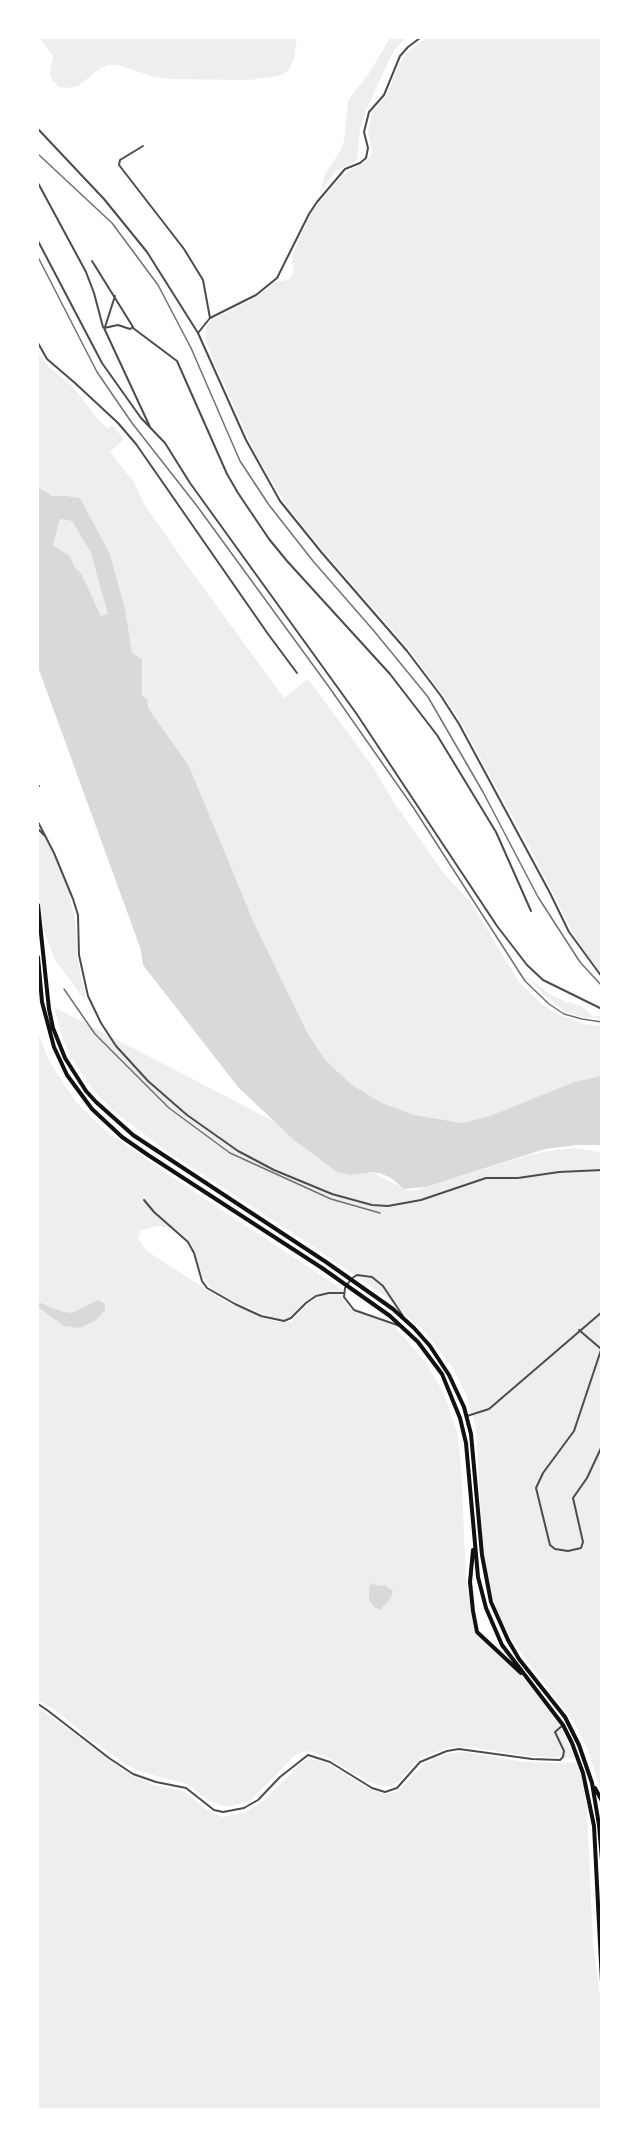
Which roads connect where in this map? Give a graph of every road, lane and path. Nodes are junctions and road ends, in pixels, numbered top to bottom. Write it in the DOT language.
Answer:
graph roads {
  1 [pos="420,38"];
  2 [pos="38,129"];
  3 [pos="143,146"];
  4 [pos="38,183"];
  5 [pos="38,241"];
  6 [pos="92,261"];
  7 [pos="114,296"];
  8 [pos="210,318"];
  9 [pos="104,328"];
  10 [pos="133,328"];
  11 [pos="198,333"];
  12 [pos="38,343"];
  13 [pos="151,429"];
  14 [pos="297,673"];
  15 [pos="38,822"];
  16 [pos="38,830"];
  17 [pos="47,838"];
  18 [pos="38,905"];
  19 [pos="531,910"];
  20 [pos="38,957"];
  21 [pos="602,977"];
  22 [pos="602,1009"];
  23 [pos="602,1170"];
  24 [pos="144,1200"];
  25 [pos="343,1293"];
  26 [pos="602,1312"];
  27 [pos="406,1321"];
  28 [pos="403,1327"];
  29 [pos="579,1330"];
  30 [pos="601,1348"];
  31 [pos="467,1416"];
  32 [pos="602,1446"];
  33 [pos="474,1541"];
  34 [pos="531,1682"];
  35 [pos="38,1704"];
  36 [pos="562,1725"];
  37 [pos="592,1784"];
  38 [pos="602,1801"];
  39 [pos="600,1823"];
  40 [pos="602,1860"];
  41 [pos="602,1982"];
  1 -- 8 [label="street"];
  2 -- 11 [label="street"];
  3 -- 8 [label="street"];
  4 -- 9 [label="street"];
  5 -- 13 [label="street"];
  6 -- 7 [label="street"];
  7 -- 9 [label="street"];
  7 -- 10 [label="street"];
  8 -- 11 [label="street"];
  9 -- 10 [label="street"];
  9 -- 13 [label="street"];
  10 -- 19 [label="street"];
  11 -- 21 [label="street"];
  12 -- 14 [label="street"];
  13 -- 22 [label="street"];
  15 -- 17 [label="street"];
  16 -- 17 [label="street"];
  17 -- 23 [label="street"];
  18 -- 27 [label="highway"];
  20 -- 28 [label="highway"];
  24 -- 25 [label="street"];
  25 -- 27 [label="street"];
  25 -- 28 [label="street"];
  26 -- 29 [label="street"];
  27 -- 31 [label="highway"];
  28 -- 33 [label="highway"];
  29 -- 30 [label="street"];
  29 -- 31 [label="street"];
  30 -- 32 [label="street"];
  31 -- 37 [label="highway"];
  33 -- 34 [label="highway"];
  33 -- 34 [label="highway"];
  34 -- 36 [label="highway"];
  35 -- 36 [label="street"];
  36 -- 41 [label="highway"];
  37 -- 38 [label="highway"];
  37 -- 39 [label="highway"];
  39 -- 40 [label="highway"];
}
